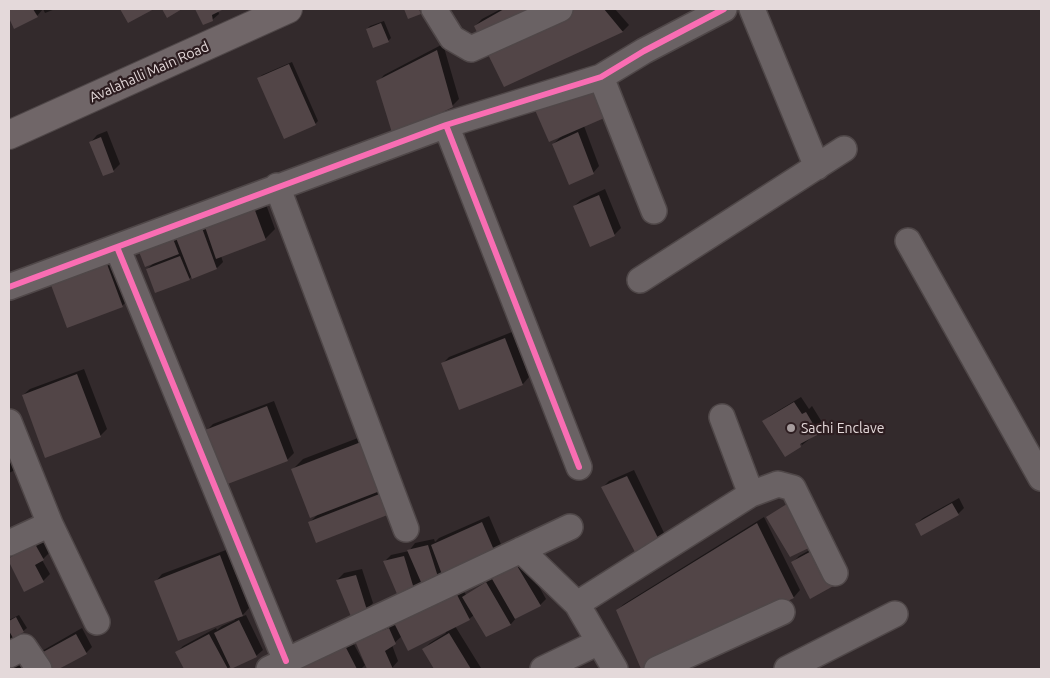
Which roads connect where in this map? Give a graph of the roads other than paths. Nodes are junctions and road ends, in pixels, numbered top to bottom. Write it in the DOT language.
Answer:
graph roads {
  1 [pos="288,9"];
  2 [pos="434,9"];
  3 [pos="560,9"];
  4 [pos="724,9"];
  5 [pos="752,9"];
  6 [pos="601,77"];
  7 [pos="446,125"];
  8 [pos="9,135"];
  9 [pos="844,149"];
  10 [pos="817,167"];
  11 [pos="277,186"];
  12 [pos="654,211"];
  13 [pos="908,241"];
  14 [pos="117,248"];
  15 [pos="640,280"];
  16 [pos="9,286"];
  17 [pos="722,417"];
  18 [pos="9,422"];
  19 [pos="579,467"];
  20 [pos="1041,478"];
  21 [pos="751,494"];
  22 [pos="50,524"];
  23 [pos="570,527"];
  24 [pos="406,529"];
  25 [pos="9,543"];
  26 [pos="520,550"];
  27 [pos="835,573"];
  28 [pos="577,604"];
  29 [pos="782,612"];
  30 [pos="895,614"];
  31 [pos="97,622"];
  32 [pos="599,642"];
  33 [pos="9,655"];
  34 [pos="828,661"];
  35 [pos="278,665"];
  36 [pos="39,669"];
  37 [pos="543,669"];
  38 [pos="616,669"];
  39 [pos="657,669"];
  40 [pos="787,669"];
  1 -- 8 [label="main road, Avalahalli Main Road"];
  2 -- 3 [label="street"];
  4 -- 6 [label="street"];
  5 -- 10 [label="street"];
  6 -- 7 [label="street"];
  6 -- 12 [label="street"];
  7 -- 11 [label="street"];
  7 -- 19 [label="street"];
  9 -- 10 [label="street"];
  10 -- 15 [label="street"];
  11 -- 14 [label="street"];
  11 -- 24 [label="street"];
  13 -- 20 [label="street"];
  14 -- 16 [label="street"];
  14 -- 35 [label="street"];
  17 -- 21 [label="street"];
  18 -- 22 [label="street"];
  21 -- 27 [label="street"];
  21 -- 28 [label="street"];
  22 -- 25 [label="street"];
  22 -- 31 [label="street"];
  23 -- 26 [label="street"];
  26 -- 28 [label="street"];
  26 -- 35 [label="street"];
  28 -- 32 [label="street"];
  29 -- 39 [label="street"];
  30 -- 34 [label="street"];
  32 -- 37 [label="street"];
  32 -- 38 [label="street"];
  33 -- 36 [label="street"];
  34 -- 40 [label="street"];
}
